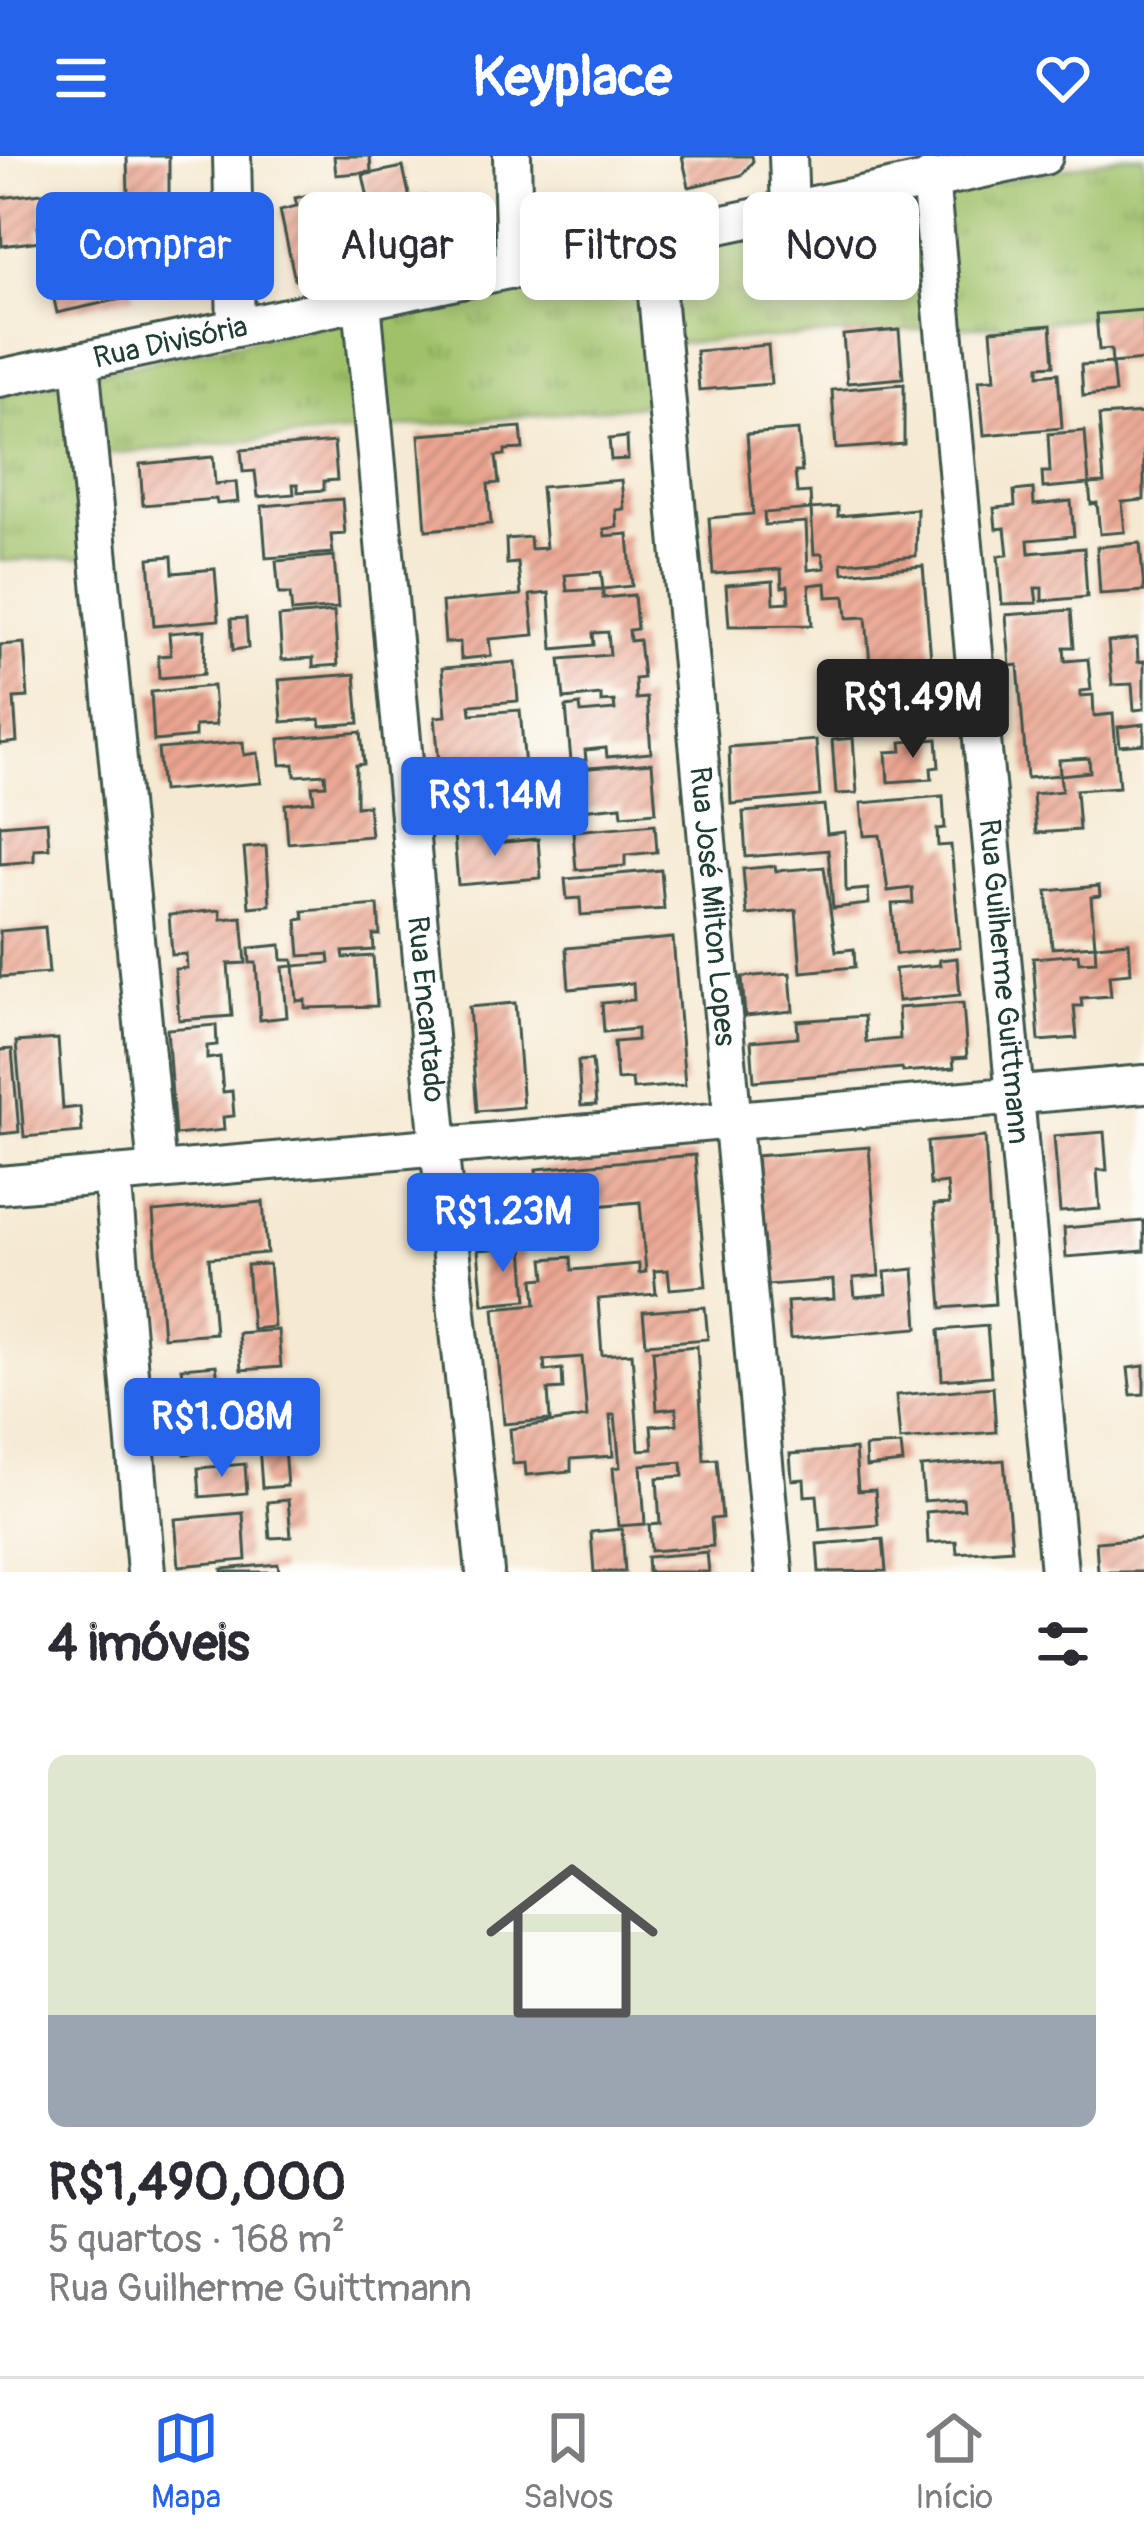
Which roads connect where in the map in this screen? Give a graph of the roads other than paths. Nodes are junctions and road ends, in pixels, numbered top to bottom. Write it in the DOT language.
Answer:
graph roads {
  1 [pos="232,156"];
  2 [pos="512,156"];
  3 [pos="788,156"];
  4 [pos="1044,156"];
  5 [pos="930,178"];
  6 [pos="789,192"];
  7 [pos="869,192"];
  8 [pos="520,270"];
  9 [pos="514,271"];
  10 [pos="657,300"];
  11 [pos="362,301"];
  12 [pos="236,328"];
  13 [pos="80,362"];
  14 [pos="0,378"];
  15 [pos="1144,1084"];
  16 [pos="1012,1096"];
  17 [pos="732,1119"];
  18 [pos="439,1146"];
  19 [pos="157,1171"];
  20 [pos="112,1174"];
  21 [pos="0,1185"];
  22 [pos="146,1572"];
  23 [pos="485,1572"];
  24 [pos="774,1572"];
  25 [pos="1059,1572"];
  1 -- 12 [label="street"];
  2 -- 9 [label="street"];
  3 -- 6 [label="street"];
  4 -- 5 [label="street, Rua Divisória"];
  5 -- 7 [label="street, Rua Divisória"];
  5 -- 16 [label="street, Rua Guilherme Guittmann"];
  8 -- 9 [label="street, Rua Divisória"];
  9 -- 11 [label="street, Rua Divisória"];
  10 -- 17 [label="street, Rua José Milton Lopes"];
  11 -- 12 [label="street, Rua Divisória"];
  11 -- 18 [label="street, Rua Encantado"];
  12 -- 13 [label="street, Rua Divisória"];
  13 -- 14 [label="street, Rua Divisória"];
  13 -- 19 [label="street"];
  15 -- 16 [label="street"];
  16 -- 17 [label="street"];
  16 -- 25 [label="street, Rua Guilherme Guittmann"];
  17 -- 18 [label="street"];
  17 -- 24 [label="street, Rua José Milton Lopes"];
  18 -- 19 [label="street"];
  18 -- 23 [label="street, Rua Encantado"];
  19 -- 20 [label="street"];
  20 -- 21 [label="street"];
  20 -- 22 [label="street"];
}
